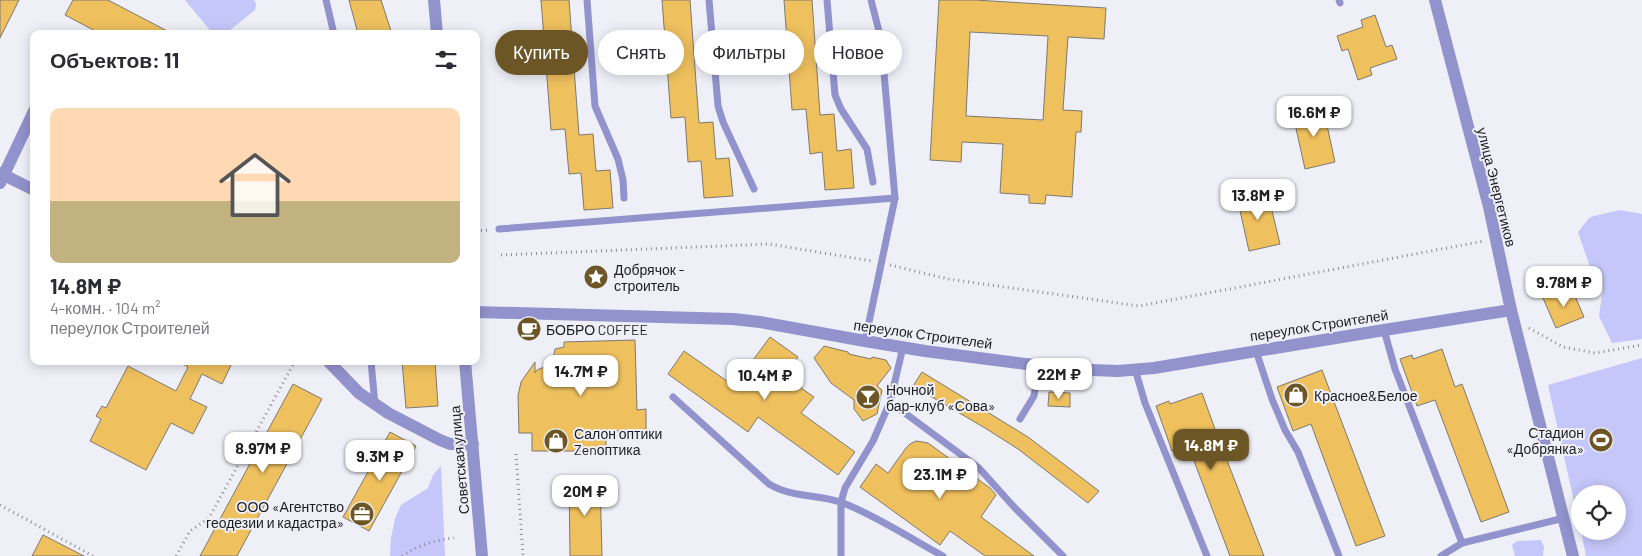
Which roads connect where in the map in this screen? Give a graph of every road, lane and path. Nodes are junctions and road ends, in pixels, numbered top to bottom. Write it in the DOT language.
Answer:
graph roads {
  1 [pos="326,0"];
  2 [pos="434,0"];
  3 [pos="587,0"];
  4 [pos="709,0"];
  5 [pos="827,0"];
  6 [pos="871,0"];
  7 [pos="1435,0"];
  8 [pos="333,30"];
  9 [pos="437,30"];
  10 [pos="30,119"];
  11 [pos="1,177"];
  12 [pos="873,182"];
  13 [pos="30,188"];
  14 [pos="754,189"];
  15 [pos="624,198"];
  16 [pos="894,198"];
  17 [pos="499,229"];
  18 [pos="1495,239"];
  19 [pos="501,255"];
  20 [pos="882,263"];
  21 [pos="1511,310"];
  22 [pos="480,312"];
  23 [pos="1515,325"];
  24 [pos="1384,330"];
  25 [pos="865,341"];
  26 [pos="1642,345"];
  27 [pos="903,347"];
  28 [pos="1256,351"];
  29 [pos="293,365"];
  30 [pos="332,365"];
  31 [pos="371,365"];
  32 [pos="465,365"];
  33 [pos="1039,365"];
  34 [pos="1135,370"];
  35 [pos="672,397"];
  36 [pos="890,402"];
  37 [pos="375,405"];
  38 [pos="1020,419"];
  39 [pos="473,444"];
  40 [pos="516,454"];
  41 [pos="841,502"];
  42 [pos="0,505"];
  43 [pos="1564,518"];
  44 [pos="454,538"];
  45 [pos="1462,543"];
  46 [pos="93,556"];
  47 [pos="176,556"];
  48 [pos="402,556"];
  49 [pos="482,556"];
  50 [pos="523,556"];
  51 [pos="841,556"];
  52 [pos="943,556"];
  53 [pos="1062,556"];
  54 [pos="1207,556"];
  55 [pos="1339,556"];
  56 [pos="1440,556"];
  57 [pos="1573,556"];
  1 -- 8 [label="lane"];
  2 -- 9 [label="street"];
  3 -- 15 [label="lane"];
  4 -- 14 [label="lane"];
  5 -- 12 [label="lane"];
  6 -- 16 [label="lane"];
  7 -- 18 [label="street, улица Энергетиков"];
  10 -- 11 [label="street"];
  11 -- 13 [label="street"];
  16 -- 17 [label="lane"];
  16 -- 20 [label="lane"];
  18 -- 20 [label="path"];
  18 -- 21 [label="street, улица Энергетиков"];
  19 -- 20 [label="path"];
  20 -- 25 [label="lane"];
  21 -- 23 [label="street, улица Энергетиков"];
  21 -- 24 [label="street, переулок Строителей"];
  22 -- 25 [label="street, переулок Строителей"];
  23 -- 26 [label="path"];
  23 -- 43 [label="street, улица Энергетиков"];
  24 -- 28 [label="street, переулок Строителей"];
  24 -- 45 [label="lane"];
  25 -- 27 [label="street, переулок Строителей"];
  27 -- 33 [label="street, переулок Строителей"];
  27 -- 36 [label="lane"];
  28 -- 34 [label="street, переулок Строителей"];
  28 -- 55 [label="lane"];
  29 -- 47 [label="path"];
  30 -- 37 [label="street"];
  31 -- 37 [label="lane"];
  32 -- 39 [label="street, Советская улица"];
  33 -- 34 [label="street, переулок Строителей"];
  33 -- 38 [label="lane"];
  34 -- 54 [label="lane"];
  35 -- 41 [label="lane"];
  36 -- 41 [label="lane"];
  36 -- 53 [label="lane"];
  37 -- 39 [label="street"];
  39 -- 49 [label="street, Советская улица"];
  40 -- 50 [label="path"];
  41 -- 51 [label="lane"];
  41 -- 52 [label="lane"];
  42 -- 46 [label="path"];
  43 -- 45 [label="lane"];
  43 -- 57 [label="street, улица Энергетиков"];
  44 -- 48 [label="path"];
  45 -- 56 [label="lane"];
}
